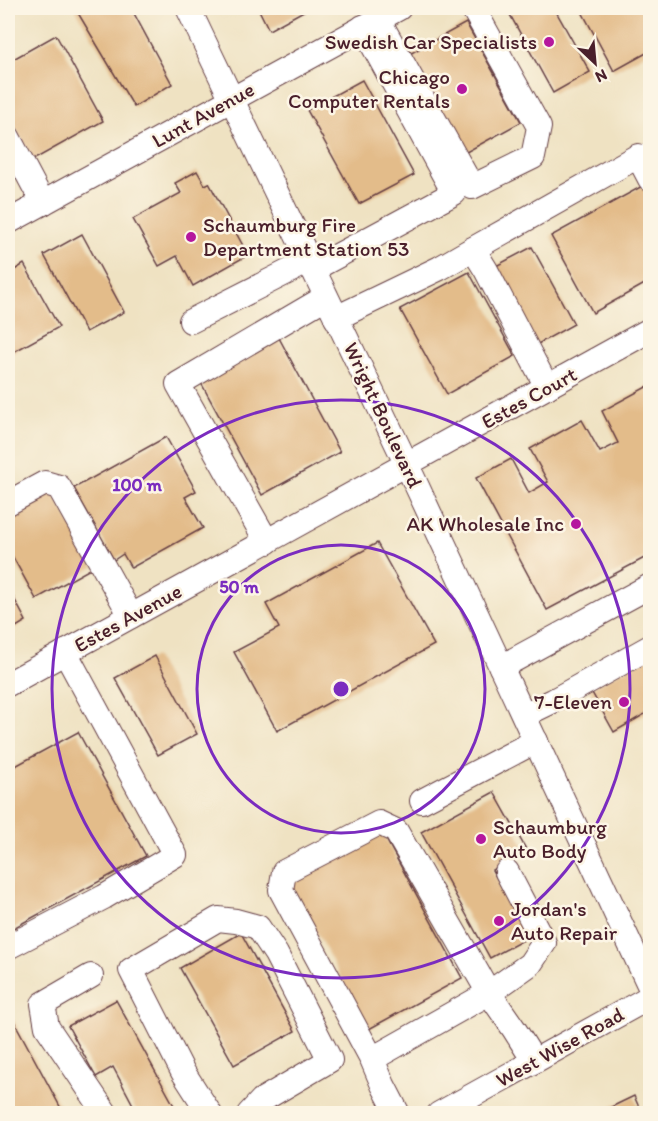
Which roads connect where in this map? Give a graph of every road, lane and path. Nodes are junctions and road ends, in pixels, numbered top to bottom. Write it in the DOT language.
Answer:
graph roads {
  1 [pos="188,8"];
  2 [pos="399,8"];
  3 [pos="473,8"];
  4 [pos="370,23"];
  5 [pos="232,100"];
  6 [pos="8,137"];
  7 [pos="651,179"];
  8 [pos="43,203"];
  9 [pos="8,222"];
  10 [pos="473,249"];
  11 [pos="311,265"];
  12 [pos="331,308"];
  13 [pos="191,321"];
  14 [pos="651,330"];
  15 [pos="547,387"];
  16 [pos="407,465"];
  17 [pos="8,503"];
  18 [pos="267,542"];
  19 [pos="651,586"];
  20 [pos="131,616"];
  21 [pos="651,647"];
  22 [pos="65,652"];
  23 [pos="501,667"];
  24 [pos="8,684"];
  25 [pos="524,715"];
  26 [pos="536,741"];
  27 [pos="422,801"];
  28 [pos="507,872"];
  29 [pos="8,947"];
  30 [pos="92,976"];
  31 [pos="651,987"];
  32 [pos="489,993"];
  33 [pos="651,997"];
  34 [pos="372,1059"];
  35 [pos="534,1061"];
  36 [pos="106,1113"];
  37 [pos="210,1113"];
  38 [pos="249,1113"];
  39 [pos="398,1113"];
  40 [pos="439,1113"];
  1 -- 5 [label="street, Wright Boulevard"];
  2 -- 4 [label="street, Lunt Avenue"];
  3 -- 4 [label="street"];
  4 -- 5 [label="street, Lunt Avenue"];
  4 -- 11 [label="street"];
  5 -- 8 [label="street, Lunt Avenue"];
  5 -- 11 [label="street, Wright Boulevard"];
  6 -- 8 [label="street"];
  7 -- 10 [label="street"];
  8 -- 9 [label="street, Lunt Avenue"];
  10 -- 12 [label="street"];
  10 -- 15 [label="street"];
  11 -- 12 [label="street, Wright Boulevard"];
  11 -- 13 [label="street"];
  12 -- 16 [label="street, Wright Boulevard"];
  12 -- 18 [label="street"];
  14 -- 15 [label="street, Estes Court"];
  15 -- 16 [label="street, Estes Court"];
  16 -- 18 [label="street, Estes Avenue"];
  16 -- 23 [label="street, Wright Boulevard"];
  17 -- 20 [label="street"];
  18 -- 20 [label="street, Estes Avenue"];
  19 -- 23 [label="street"];
  20 -- 22 [label="street, Estes Avenue"];
  21 -- 25 [label="street"];
  22 -- 24 [label="street, Estes Avenue"];
  22 -- 29 [label="street"];
  23 -- 25 [label="street, Wright Boulevard"];
  25 -- 26 [label="street, Wright Boulevard"];
  26 -- 27 [label="street"];
  26 -- 31 [label="street, Wright Boulevard"];
  28 -- 32 [label="street"];
  30 -- 36 [label="street"];
  32 -- 34 [label="street"];
  32 -- 34 [label="street"];
  32 -- 35 [label="street"];
  33 -- 35 [label="street, West Wise Road"];
  34 -- 39 [label="street"];
  35 -- 40 [label="street, West Wise Road"];
  37 -- 38 [label="street"];
}
